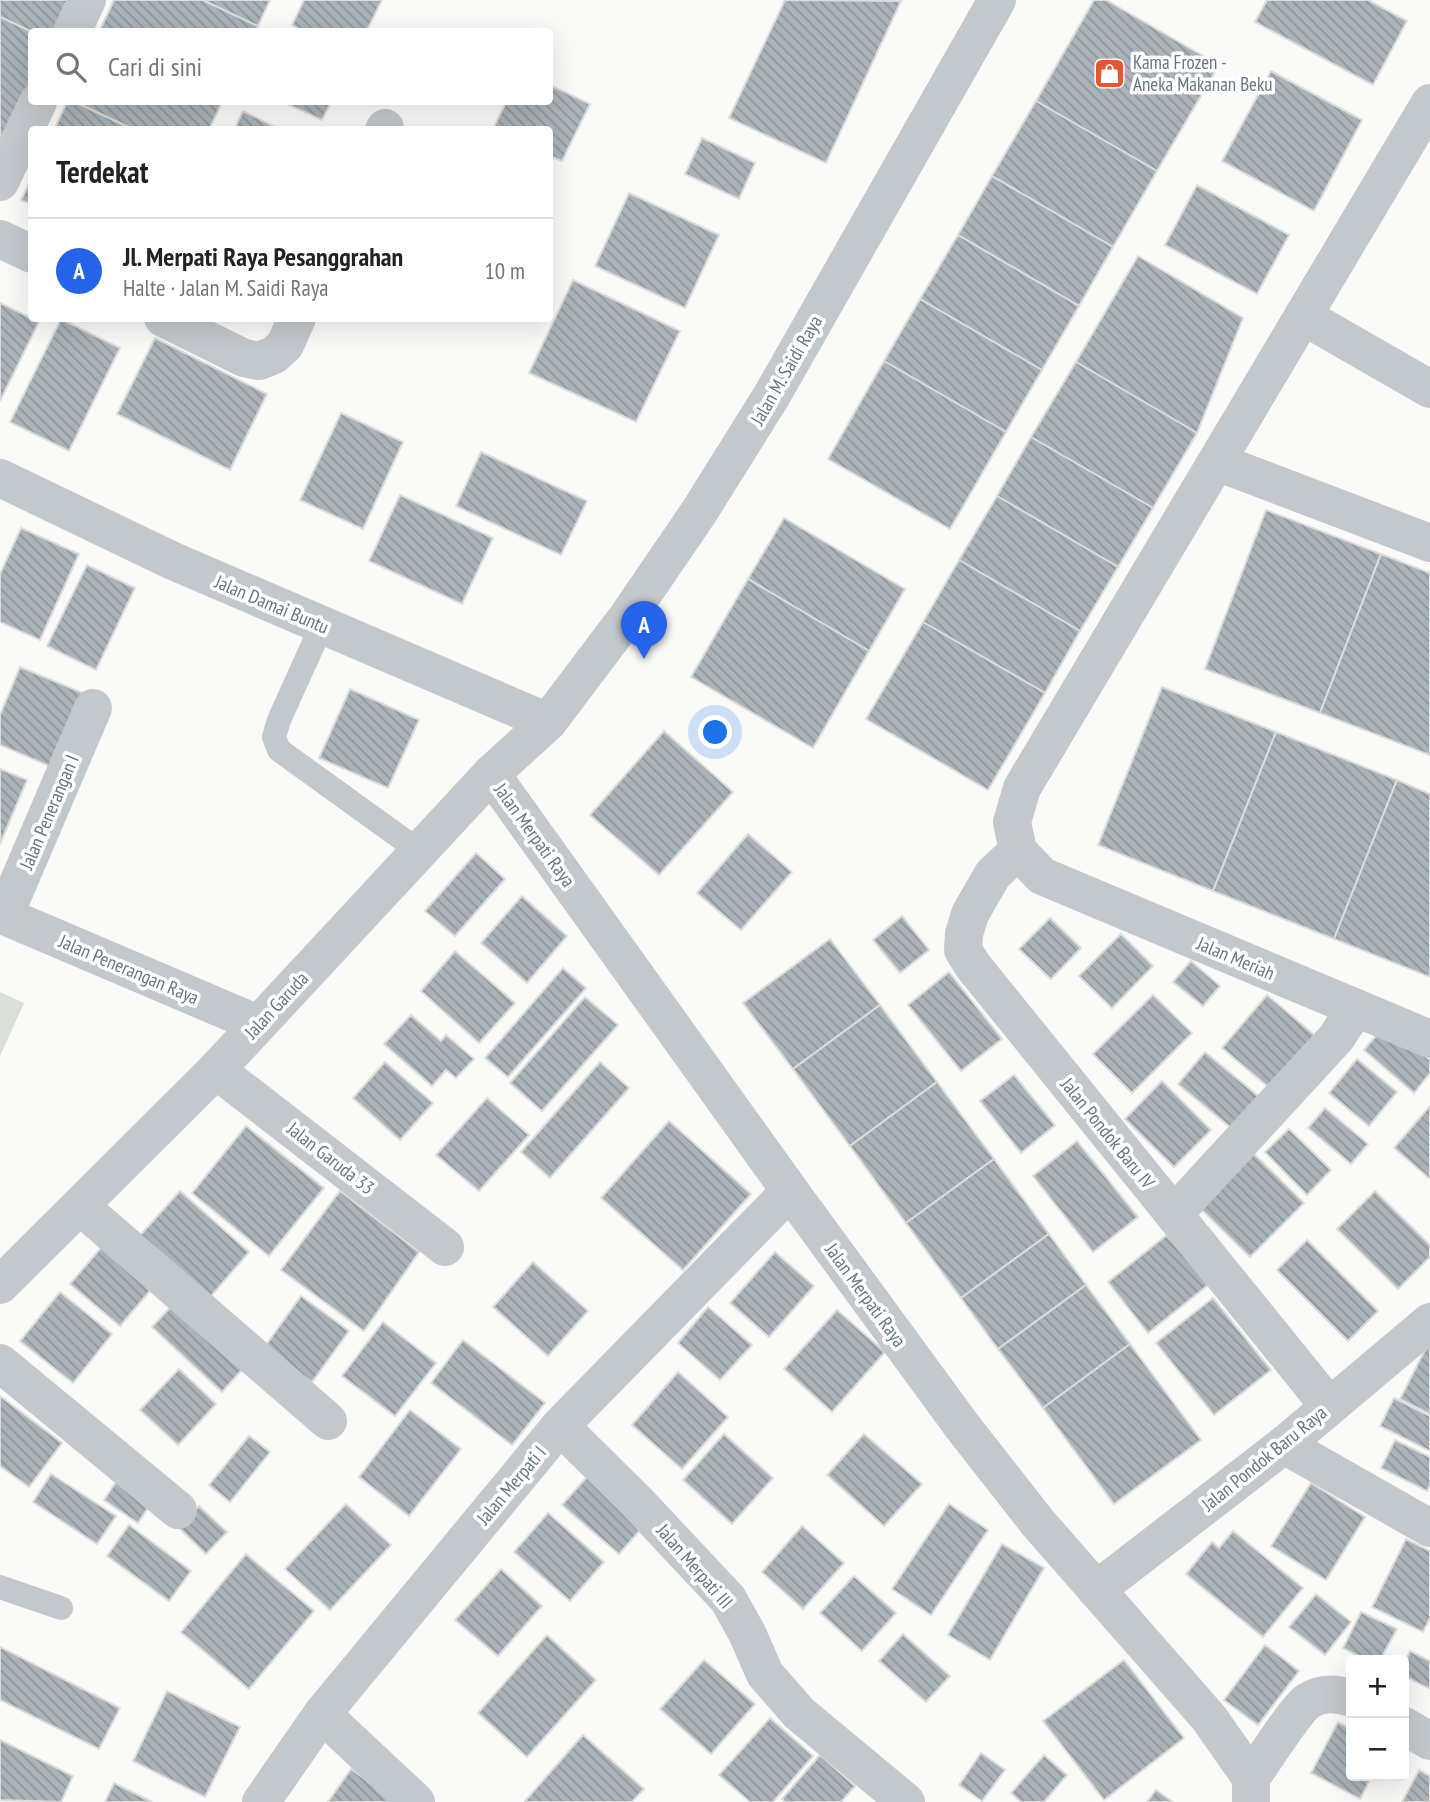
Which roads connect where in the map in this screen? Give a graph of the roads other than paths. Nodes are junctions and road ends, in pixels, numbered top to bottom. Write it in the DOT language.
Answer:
graph roads {
  1 [pos="87,0"];
  2 [pos="998,0"];
  3 [pos="74,28"];
  4 [pos="1430,103"];
  5 [pos="37,105"];
  6 [pos="0,182"];
  7 [pos="0,239"];
  8 [pos="28,252"];
  9 [pos="1303,316"];
  10 [pos="171,322"];
  11 [pos="296,322"];
  12 [pos="1430,389"];
  13 [pos="1217,462"];
  14 [pos="0,478"];
  15 [pos="1430,543"];
  16 [pos="322,625"];
  17 [pos="93,708"];
  18 [pos="548,722"];
  19 [pos="491,774"];
  20 [pos="419,851"];
  21 [pos="1030,863"];
  22 [pos="2,916"];
  23 [pos="1356,1008"];
  24 [pos="258,1024"];
  25 [pos="1430,1039"];
  26 [pos="216,1070"];
  27 [pos="789,1191"];
  28 [pos="80,1206"];
  29 [pos="1174,1214"];
  30 [pos="445,1247"];
  31 [pos="0,1285"];
  32 [pos="1430,1322"];
  33 [pos="0,1363"];
  34 [pos="1329,1406"];
  35 [pos="328,1421"];
  36 [pos="560,1426"];
  37 [pos="1284,1445"];
  38 [pos="178,1510"];
  39 [pos="1430,1528"];
  40 [pos="0,1587"];
  41 [pos="1096,1590"];
  42 [pos="61,1608"];
  43 [pos="1346,1696"];
  44 [pos="322,1714"];
  45 [pos="1409,1730"];
  46 [pos="1430,1741"];
  47 [pos="1251,1790"];
  48 [pos="261,1802"];
  49 [pos="416,1802"];
  50 [pos="906,1802"];
  1 -- 3 [label="street"];
  2 -- 18 [label="street, Jalan M. Saidi Raya"];
  4 -- 9 [label="street"];
  5 -- 6 [label="street"];
  7 -- 8 [label="street"];
  9 -- 12 [label="street"];
  9 -- 13 [label="street"];
  10 -- 11 [label="street"];
  13 -- 15 [label="street"];
  13 -- 21 [label="street"];
  14 -- 16 [label="street, Jalan Damai Buntu"];
  16 -- 18 [label="street, Jalan Damai Buntu"];
  16 -- 20 [label="lane"];
  17 -- 22 [label="street, Jalan Penerangan I"];
  18 -- 19 [label="street, Jalan Garuda"];
  19 -- 20 [label="street, Jalan Garuda"];
  19 -- 27 [label="street, Jalan Merpati Raya"];
  20 -- 24 [label="street, Jalan Garuda"];
  21 -- 23 [label="street, Jalan Meriah"];
  21 -- 29 [label="street, Jalan Pondok Baru IV"];
  22 -- 24 [label="street, Jalan Penerangan Raya"];
  23 -- 25 [label="street, Jalan Meriah"];
  23 -- 29 [label="street"];
  24 -- 26 [label="street, Jalan Garuda"];
  26 -- 28 [label="street, Jalan Garuda"];
  26 -- 30 [label="street, Jalan Garuda 33"];
  27 -- 36 [label="street, Jalan Merpati I"];
  27 -- 41 [label="street, Jalan Merpati Raya"];
  28 -- 31 [label="street, Jalan Garuda"];
  28 -- 35 [label="street"];
  29 -- 34 [label="street, Jalan Pondok Baru IV"];
  32 -- 34 [label="street, Jalan Pondok Baru Raya"];
  33 -- 38 [label="street"];
  34 -- 37 [label="street, Jalan Pondok Baru Raya"];
  36 -- 44 [label="street, Jalan Merpati I"];
  36 -- 50 [label="street, Jalan Merpati III"];
  37 -- 39 [label="street"];
  37 -- 41 [label="street, Jalan Pondok Baru Raya"];
  40 -- 42 [label="lane"];
  41 -- 47 [label="street, Jalan Merpati Raya"];
  43 -- 47 [label="street"];
  44 -- 48 [label="street, Jalan Merpati I"];
  44 -- 49 [label="street"];
  45 -- 46 [label="street"];
}
